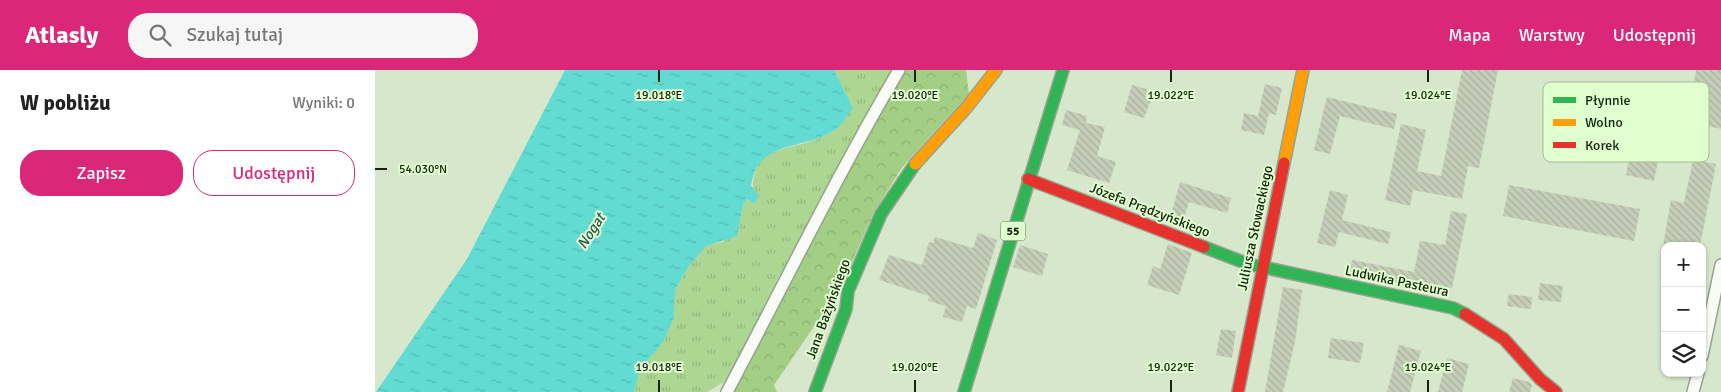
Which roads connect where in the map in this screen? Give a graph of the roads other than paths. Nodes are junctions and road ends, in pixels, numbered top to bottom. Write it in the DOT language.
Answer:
graph roads {
  1 [pos="899,70"];
  2 [pos="996,70"];
  3 [pos="1063,70"];
  4 [pos="1303,70"];
  5 [pos="1028,179"];
  6 [pos="1721,265"];
  7 [pos="1262,267"];
  8 [pos="1706,340"];
  9 [pos="1697,377"];
  10 [pos="727,392"];
  11 [pos="815,392"];
  12 [pos="964,392"];
  13 [pos="1238,392"];
  14 [pos="1556,392"];
  15 [pos="1693,392"];
  1 -- 10 [label="street"];
  2 -- 11 [label="street, Jana Bażyńskiego"];
  3 -- 5 [label="street, 55"];
  4 -- 7 [label="street, Juliusza Słowackiego"];
  5 -- 7 [label="street, Józefa Prądzyńskiego"];
  5 -- 12 [label="street, 55"];
  6 -- 8 [label="street"];
  7 -- 13 [label="street, Juliusza Słowackiego"];
  7 -- 14 [label="street, Ludwika Pasteura"];
  9 -- 15 [label="street"];
}
